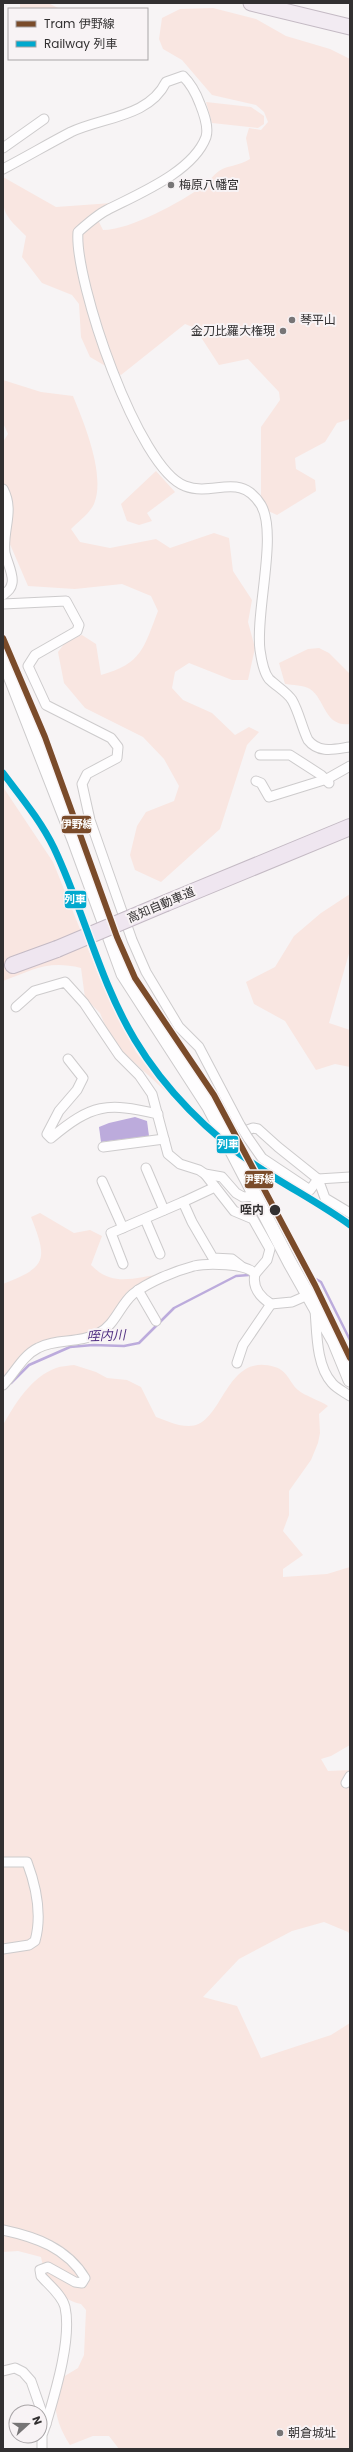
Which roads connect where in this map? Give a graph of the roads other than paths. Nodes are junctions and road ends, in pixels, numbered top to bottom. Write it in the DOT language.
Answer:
graph roads {
  1 [pos="251,3"];
  2 [pos="283,3"];
  3 [pos="350,26"];
  4 [pos="44,119"];
  5 [pos="3,148"];
  6 [pos="3,169"];
  7 [pos="3,490"];
  8 [pos="3,595"];
  9 [pos="3,604"];
  10 [pos="3,658"];
  11 [pos="350,747"];
  12 [pos="260,755"];
  13 [pos="350,766"];
  14 [pos="256,781"];
  15 [pos="328,782"];
  16 [pos="350,826"];
  17 [pos="350,833"];
  18 [pos="309,844"];
  19 [pos="13,965"];
  20 [pos="16,1007"];
  21 [pos="68,1059"];
  22 [pos="158,1114"];
  23 [pos="225,1138"];
  24 [pos="164,1139"];
  25 [pos="103,1147"];
  26 [pos="146,1168"];
  27 [pos="205,1174"];
  28 [pos="350,1177"];
  29 [pos="318,1179"];
  30 [pos="102,1181"];
  31 [pos="215,1187"];
  32 [pos="255,1196"];
  33 [pos="183,1202"];
  34 [pos="164,1210"];
  35 [pos="350,1213"];
  36 [pos="145,1219"];
  37 [pos="123,1228"];
  38 [pos="160,1254"];
  39 [pos="123,1264"];
  40 [pos="242,1266"];
  41 [pos="255,1274"];
  42 [pos="138,1290"];
  43 [pos="312,1301"];
  44 [pos="271,1304"];
  45 [pos="156,1321"];
  46 [pos="237,1363"];
  47 [pos="350,1380"];
  48 [pos="3,1386"];
  49 [pos="350,1396"];
  50 [pos="3,1862"];
  51 [pos="3,1949"];
  52 [pos="3,2230"];
  53 [pos="3,2371"];
  54 [pos="39,2404"];
  55 [pos="48,2416"];
  1 -- 3 [label="highway"];
  2 -- 3 [label="highway"];
  4 -- 5 [label="street"];
  6 -- 11 [label="street"];
  7 -- 8 [label="street"];
  9 -- 29 [label="street, bridge"];
  10 -- 23 [label="main road"];
  12 -- 15 [label="street"];
  13 -- 15 [label="street"];
  14 -- 15 [label="street"];
  16 -- 18 [label="highway, 高知自動車道"];
  17 -- 18 [label="highway, 高知自動車道"];
  18 -- 19 [label="highway, 高知自動車道, bridge"];
  20 -- 22 [label="street"];
  21 -- 22 [label="street"];
  22 -- 24 [label="street"];
  23 -- 29 [label="street"];
  23 -- 32 [label="main road"];
  24 -- 25 [label="street"];
  24 -- 27 [label="street"];
  26 -- 34 [label="street"];
  27 -- 31 [label="street"];
  27 -- 32 [label="street"];
  28 -- 29 [label="street"];
  29 -- 35 [label="street"];
  30 -- 37 [label="street"];
  31 -- 33 [label="street"];
  31 -- 41 [label="street"];
  32 -- 43 [label="main road"];
  33 -- 34 [label="street"];
  33 -- 40 [label="street"];
  34 -- 36 [label="street"];
  36 -- 37 [label="street"];
  36 -- 38 [label="street"];
  37 -- 39 [label="street"];
  40 -- 41 [label="street"];
  40 -- 42 [label="street"];
  41 -- 44 [label="street"];
  42 -- 45 [label="street"];
  42 -- 48 [label="street"];
  43 -- 44 [label="street"];
  43 -- 47 [label="main road"];
  43 -- 49 [label="street"];
  44 -- 46 [label="street"];
  50 -- 51 [label="street"];
  52 -- 55 [label="street"];
  53 -- 54 [label="street"];
}
